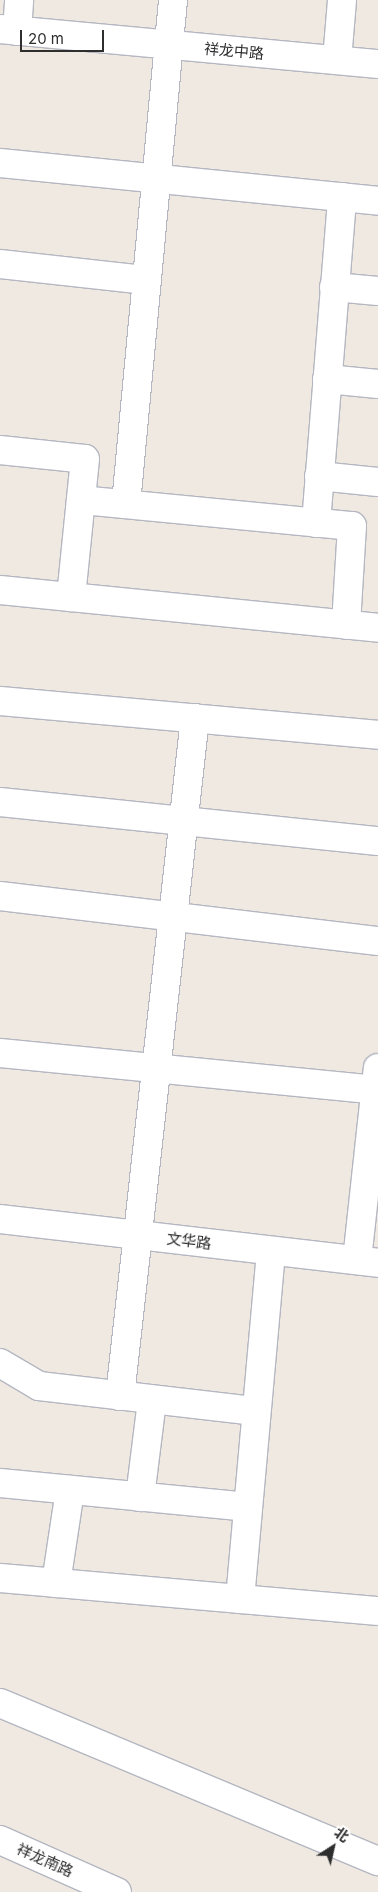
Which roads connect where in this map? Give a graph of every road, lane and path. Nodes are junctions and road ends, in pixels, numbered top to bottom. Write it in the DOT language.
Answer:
graph roads {
  1 [pos="19,0"];
  2 [pos="172,0"];
  3 [pos="342,0"];
  4 [pos="8,30"];
  5 [pos="168,45"];
  6 [pos="337,60"];
  7 [pos="378,64"];
  8 [pos="0,163"];
  9 [pos="156,178"];
  10 [pos="342,197"];
  11 [pos="378,200"];
  12 [pos="0,264"];
  13 [pos="146,280"];
  14 [pos="334,287"];
  15 [pos="378,291"];
  16 [pos="327,378"];
  17 [pos="378,384"];
  18 [pos="0,450"];
  19 [pos="319,476"];
  20 [pos="378,482"];
  21 [pos="81,500"];
  22 [pos="126,504"];
  23 [pos="316,523"];
  24 [pos="0,590"];
  25 [pos="72,598"];
  26 [pos="346,625"];
  27 [pos="378,628"];
  28 [pos="0,701"];
  29 [pos="195,718"];
  30 [pos="378,735"];
  31 [pos="0,802"];
  32 [pos="184,821"];
  33 [pos="378,841"];
  34 [pos="0,896"];
  35 [pos="173,916"];
  36 [pos="378,941"];
  37 [pos="0,1053"];
  38 [pos="156,1068"];
  39 [pos="377,1079"];
  40 [pos="0,1219"];
  41 [pos="138,1235"];
  42 [pos="271,1251"];
  43 [pos="367,1262"];
  44 [pos="0,1363"];
  45 [pos="120,1396"];
  46 [pos="152,1400"];
  47 [pos="256,1411"];
  48 [pos="0,1483"];
  49 [pos="70,1490"];
  50 [pos="140,1497"];
  51 [pos="248,1507"];
  52 [pos="0,1578"];
  53 [pos="56,1583"];
  54 [pos="240,1599"];
  55 [pos="378,1611"];
  56 [pos="0,1703"];
  57 [pos="0,1840"];
  58 [pos="378,1861"];
  59 [pos="117,1892"];
  1 -- 4 [label="street"];
  2 -- 5 [label="street"];
  3 -- 6 [label="street"];
  4 -- 5 [label="street, 祥龙中路"];
  5 -- 6 [label="street, 祥龙中路"];
  5 -- 9 [label="street"];
  6 -- 7 [label="street, 祥龙中路"];
  8 -- 9 [label="street"];
  9 -- 10 [label="street"];
  9 -- 13 [label="street"];
  10 -- 11 [label="street"];
  10 -- 14 [label="street"];
  12 -- 13 [label="street"];
  13 -- 22 [label="street"];
  14 -- 15 [label="street"];
  14 -- 16 [label="street"];
  16 -- 17 [label="street"];
  16 -- 19 [label="street"];
  18 -- 21 [label="street"];
  19 -- 20 [label="street"];
  19 -- 23 [label="street"];
  21 -- 22 [label="street"];
  21 -- 25 [label="street"];
  22 -- 23 [label="street"];
  23 -- 26 [label="street"];
  24 -- 25 [label="street"];
  25 -- 26 [label="street"];
  26 -- 27 [label="street"];
  28 -- 29 [label="street"];
  29 -- 30 [label="street"];
  29 -- 32 [label="street"];
  31 -- 32 [label="street"];
  32 -- 33 [label="street"];
  32 -- 35 [label="street"];
  34 -- 35 [label="street"];
  35 -- 36 [label="street"];
  35 -- 38 [label="street"];
  37 -- 38 [label="street"];
  38 -- 39 [label="street"];
  38 -- 41 [label="street"];
  39 -- 43 [label="street"];
  40 -- 41 [label="street, 文华路"];
  41 -- 42 [label="street, 文华路"];
  41 -- 45 [label="street"];
  42 -- 43 [label="street, 文华路"];
  42 -- 47 [label="street"];
  44 -- 45 [label="street"];
  45 -- 46 [label="street"];
  46 -- 47 [label="street"];
  46 -- 50 [label="street"];
  47 -- 51 [label="street"];
  48 -- 49 [label="street"];
  49 -- 50 [label="street"];
  49 -- 53 [label="street"];
  50 -- 51 [label="street"];
  51 -- 54 [label="street"];
  52 -- 53 [label="street"];
  53 -- 54 [label="street"];
  54 -- 55 [label="street"];
  56 -- 58 [label="street"];
  57 -- 59 [label="street, 祥龙南路"];
}
